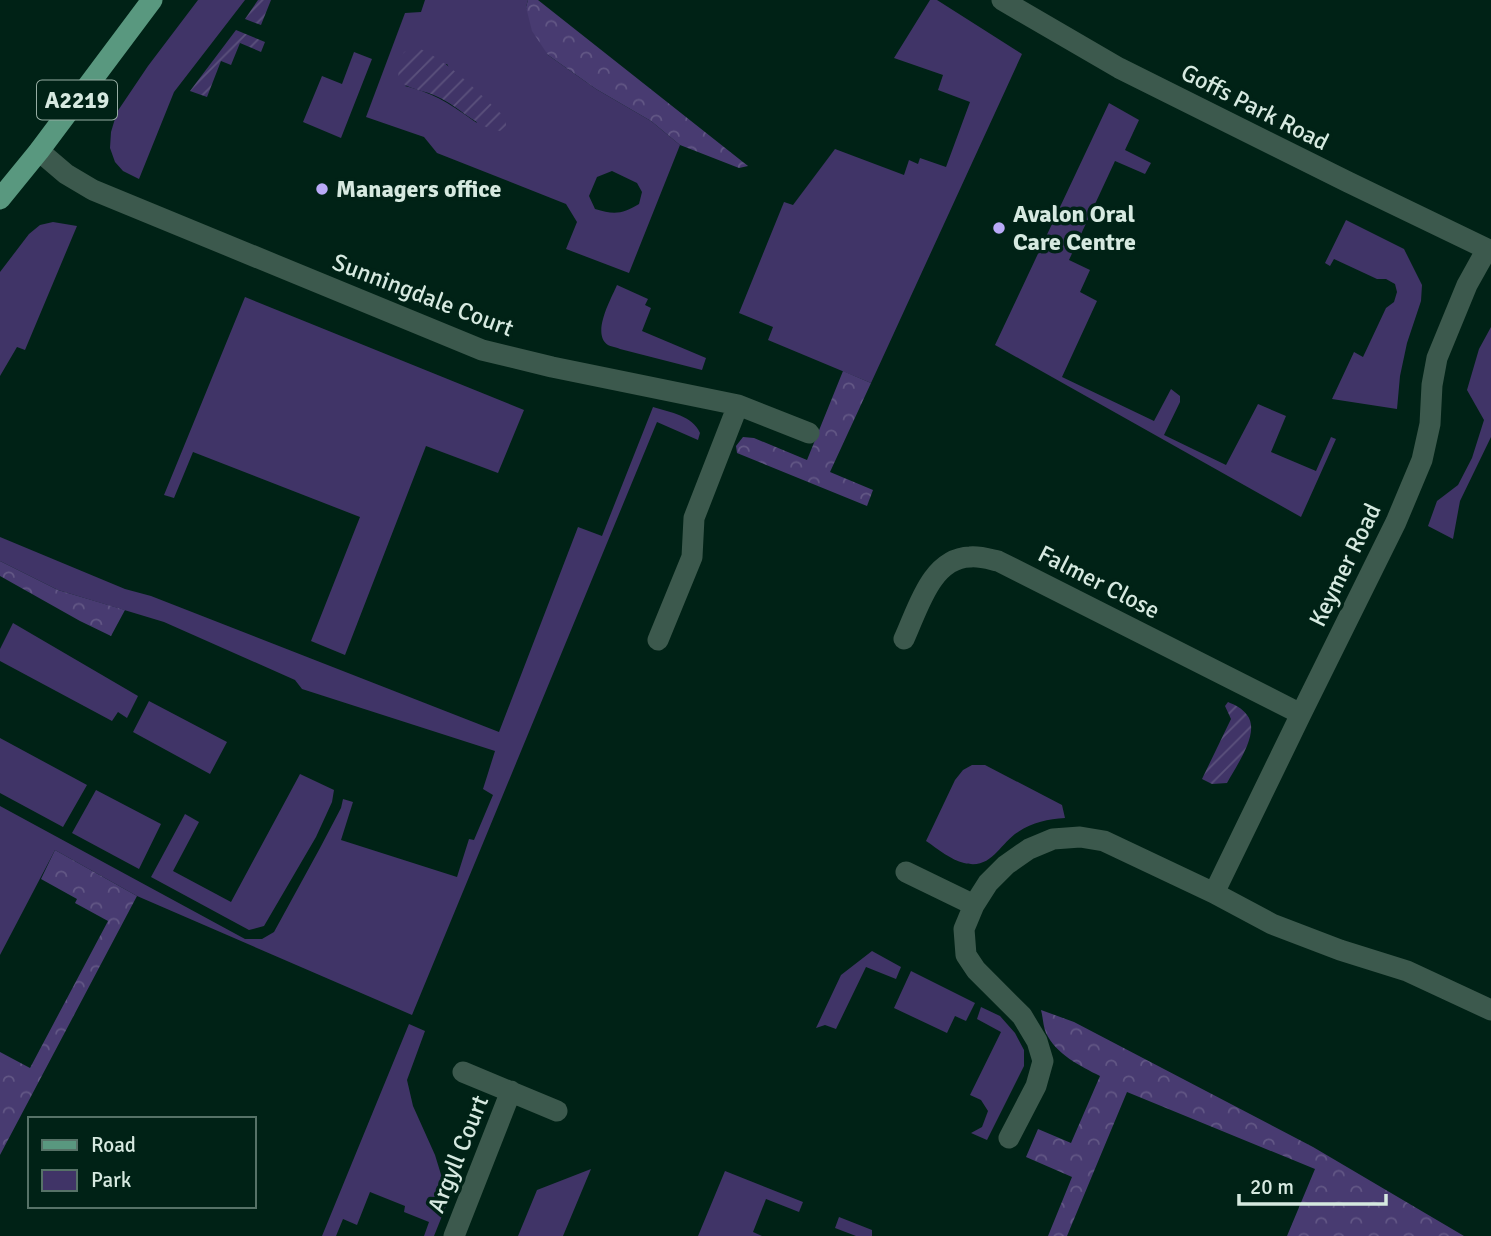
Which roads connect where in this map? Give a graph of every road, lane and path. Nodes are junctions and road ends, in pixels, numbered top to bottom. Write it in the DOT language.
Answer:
graph roads {
  1 [pos="152,0"];
  2 [pos="1002,0"];
  3 [pos="39,151"];
  4 [pos="0,199"];
  5 [pos="1489,250"];
  6 [pos="738,405"];
  7 [pos="809,433"];
  8 [pos="904,639"];
  9 [pos="658,640"];
  10 [pos="1301,714"];
  11 [pos="906,872"];
  12 [pos="1214,893"];
  13 [pos="974,905"];
  14 [pos="1491,1010"];
  15 [pos="463,1072"];
  16 [pos="511,1091"];
  17 [pos="557,1111"];
  18 [pos="1009,1138"];
  19 [pos="454,1236"];
  1 -- 3 [label="main road, A2219"];
  2 -- 5 [label="street, Goffs Park Road"];
  3 -- 4 [label="main road, A2219"];
  3 -- 6 [label="street, Sunningdale Court"];
  5 -- 10 [label="street, Keymer Road"];
  6 -- 7 [label="street, Sunningdale Court"];
  6 -- 9 [label="street"];
  8 -- 10 [label="street, Falmer Close"];
  10 -- 12 [label="street, Keymer Road"];
  11 -- 13 [label="street"];
  12 -- 13 [label="street"];
  12 -- 14 [label="street"];
  13 -- 18 [label="street"];
  15 -- 16 [label="street"];
  16 -- 17 [label="street"];
  16 -- 19 [label="street, Argyll Court"];
}
